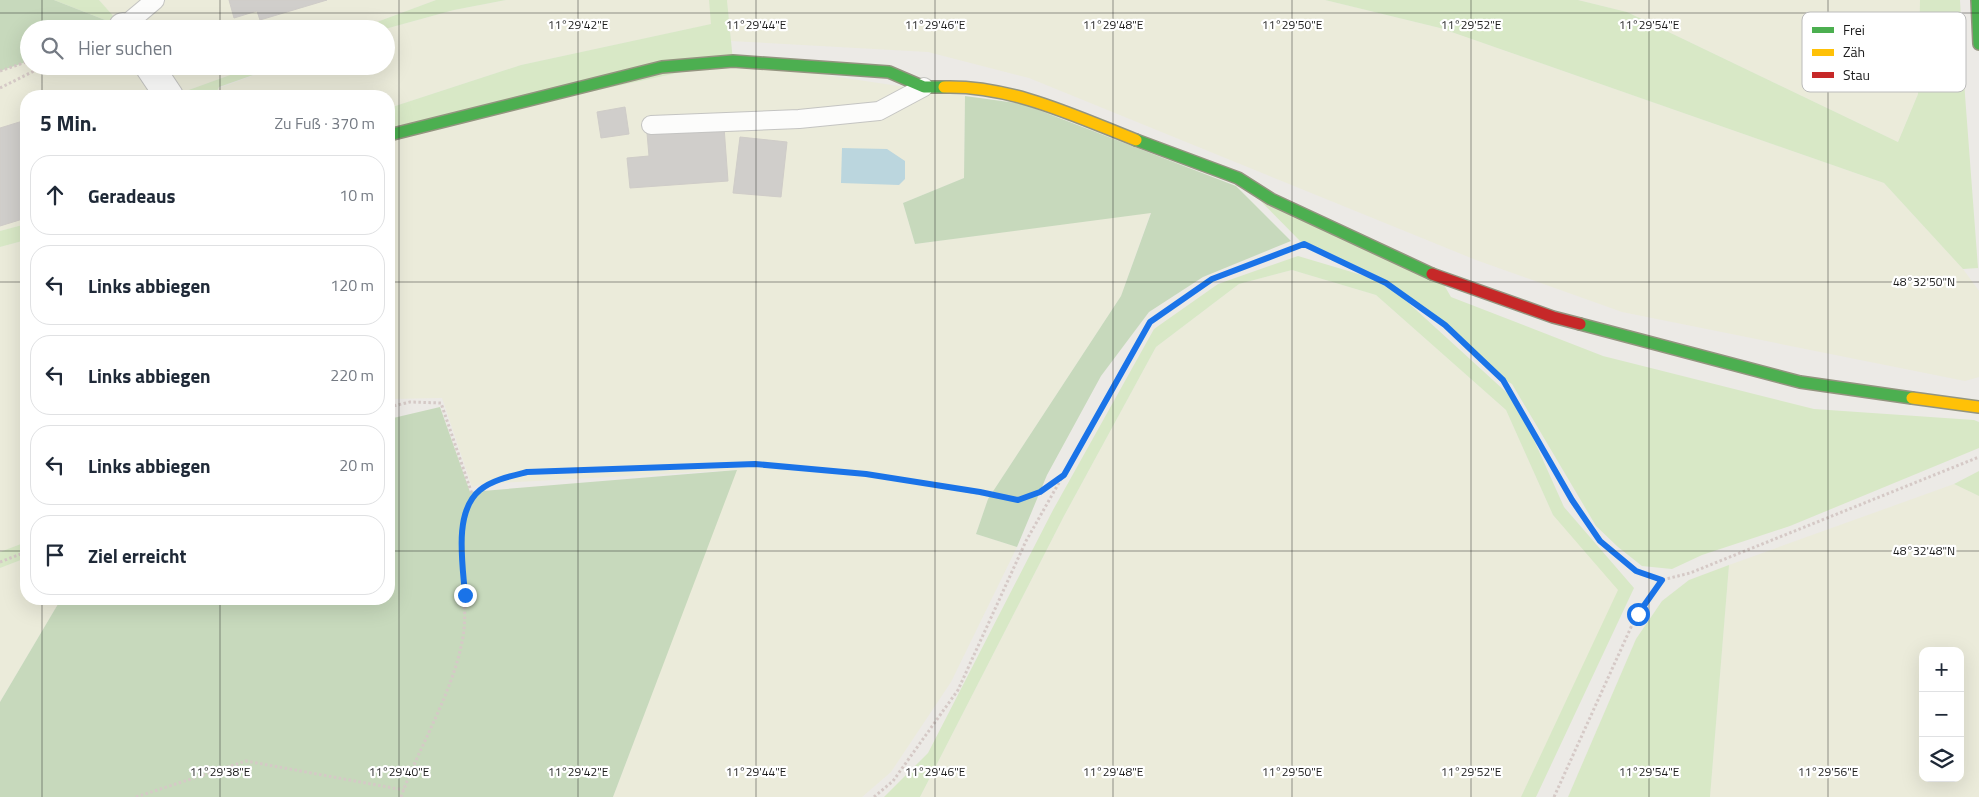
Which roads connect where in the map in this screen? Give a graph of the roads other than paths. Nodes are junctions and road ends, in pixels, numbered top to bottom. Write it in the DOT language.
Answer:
graph roads {
  1 [pos="155,0"];
  2 [pos="1977,0"];
  3 [pos="132,20"];
  4 [pos="1979,44"];
  5 [pos="155,75"];
  6 [pos="924,87"];
  7 [pos="165,90"];
  8 [pos="650,125"];
  9 [pos="395,134"];
  10 [pos="1979,407"];
  1 -- 3 [label="lane"];
  2 -- 4 [label="street"];
  5 -- 7 [label="street"];
  6 -- 8 [label="lane"];
  6 -- 9 [label="street"];
  6 -- 10 [label="street"];
}
